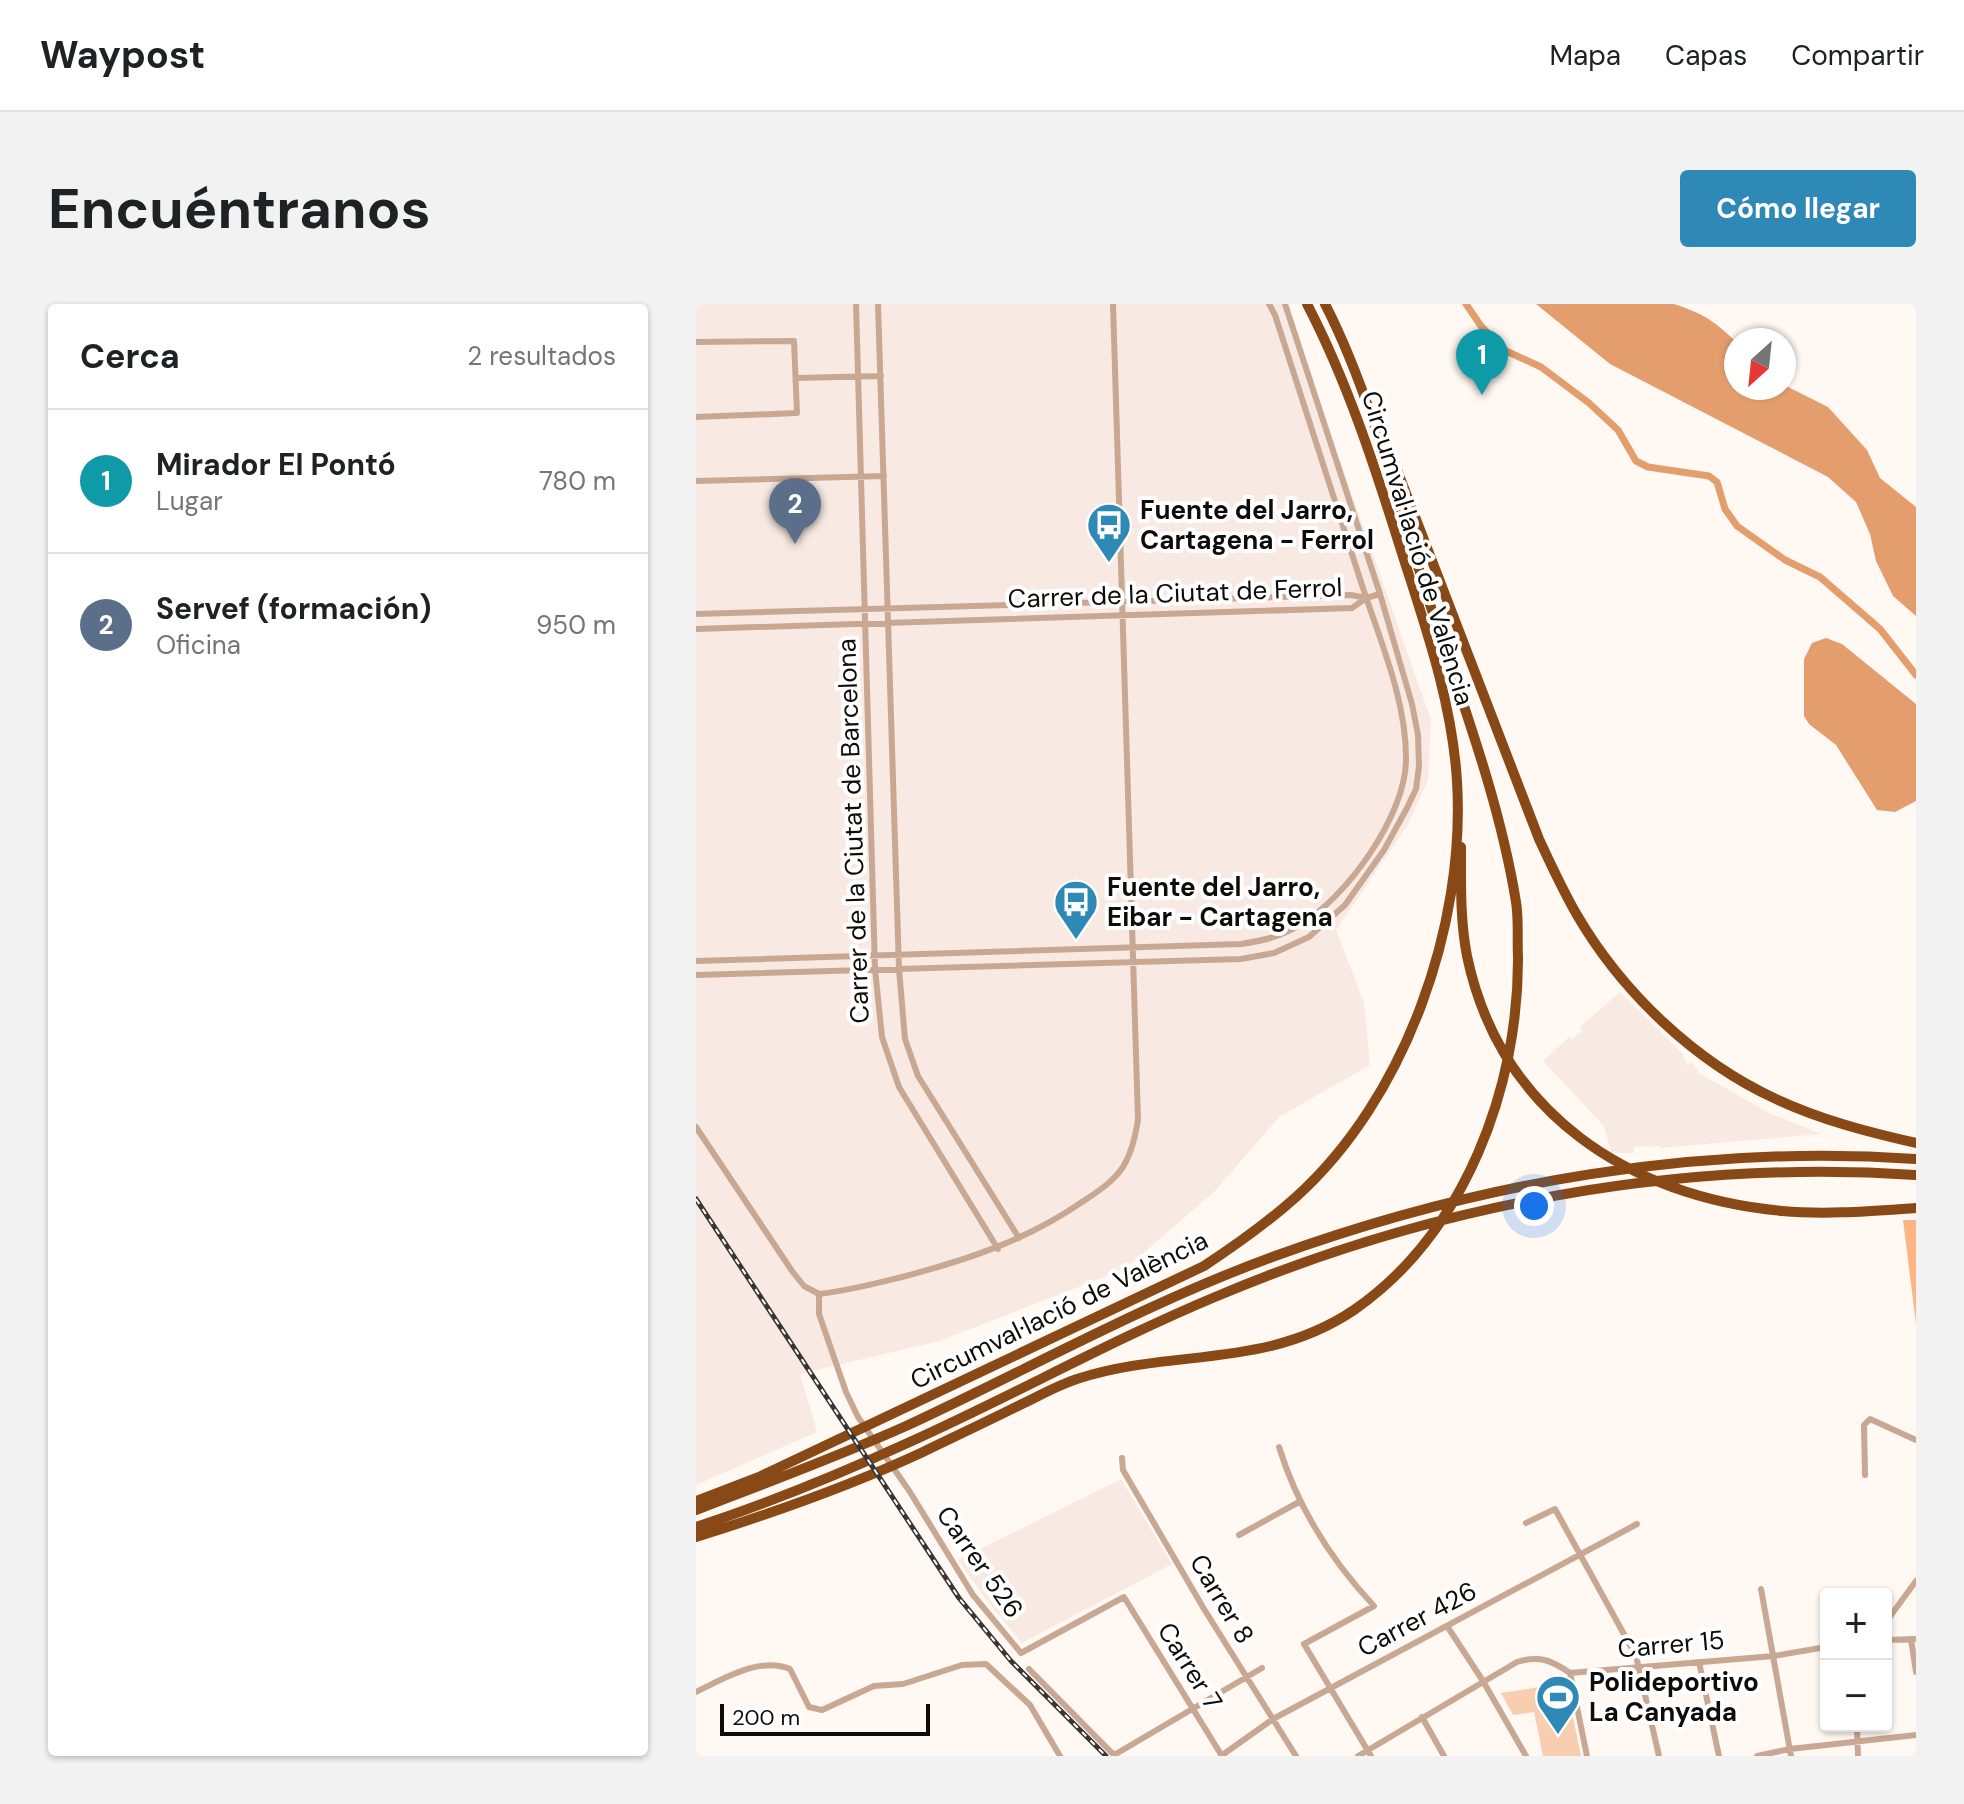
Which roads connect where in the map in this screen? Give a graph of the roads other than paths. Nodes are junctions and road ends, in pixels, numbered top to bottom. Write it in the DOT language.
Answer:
graph roads {
  1 [pos="856,304"];
  2 [pos="878,304"];
  3 [pos="1113,304"];
  4 [pos="1269,304"];
  5 [pos="1285,304"];
  6 [pos="1307,304"];
  7 [pos="1325,304"];
  8 [pos="696,342"];
  9 [pos="1347,350"];
  10 [pos="881,376"];
  11 [pos="858,377"];
  12 [pos="796,378"];
  13 [pos="696,417"];
  14 [pos="861,476"];
  15 [pos="884,476"];
  16 [pos="696,481"];
  17 [pos="1380,594"];
  18 [pos="1366,598"];
  19 [pos="1122,601"];
  20 [pos="888,608"];
  21 [pos="865,609"];
  22 [pos="696,614"];
  23 [pos="1122,615"];
  24 [pos="888,623"];
  25 [pos="865,624"];
  26 [pos="696,629"];
  27 [pos="1458,829"];
  28 [pos="1133,947"];
  29 [pos="899,955"];
  30 [pos="875,956"];
  31 [pos="696,961"];
  32 [pos="1133,962"];
  33 [pos="875,969"];
  34 [pos="899,969"];
  35 [pos="696,975"];
  36 [pos="696,1127"];
  37 [pos="1916,1143"];
  38 [pos="1916,1159"];
  39 [pos="1916,1175"];
  40 [pos="1916,1208"];
  41 [pos="1019,1238"];
  42 [pos="998,1249"];
  43 [pos="819,1294"];
  44 [pos="1916,1440"];
  45 [pos="1279,1447"];
  46 [pos="1122,1458"];
  47 [pos="1865,1475"];
  48 [pos="696,1501"];
  49 [pos="1299,1502"];
  50 [pos="696,1510"];
  51 [pos="1526,1523"];
  52 [pos="1637,1524"];
  53 [pos="696,1527"];
  54 [pos="1239,1535"];
  55 [pos="696,1537"];
  56 [pos="1580,1555"];
  57 [pos="1916,1581"];
  58 [pos="1761,1589"];
  59 [pos="1124,1597"];
  60 [pos="1892,1614"];
  61 [pos="1447,1626"];
  62 [pos="1914,1639"];
  63 [pos="1892,1640"];
  64 [pos="1820,1648"];
  65 [pos="1774,1656"];
  66 [pos="1699,1662"];
  67 [pos="1640,1666"];
  68 [pos="1262,1668"];
  69 [pos="1029,1669"];
  70 [pos="1916,1672"];
  71 [pos="1570,1673"];
  72 [pos="1246,1677"];
  73 [pos="1483,1681"];
  74 [pos="1331,1688"];
  75 [pos="696,1692"];
  76 [pos="1192,1708"];
  77 [pos="1422,1717"];
  78 [pos="1273,1719"];
  79 [pos="1857,1732"];
  80 [pos="1916,1735"];
  81 [pos="1857,1741"];
  82 [pos="1369,1753"];
  83 [pos="1791,1753"];
  84 [pos="1115,1755"];
  85 [pos="1060,1756"];
  86 [pos="1221,1756"];
  87 [pos="1296,1756"];
  88 [pos="1358,1756"];
  89 [pos="1444,1756"];
  90 [pos="1526,1756"];
  91 [pos="1587,1756"];
  92 [pos="1659,1756"];
  93 [pos="1719,1756"];
  94 [pos="1757,1756"];
  95 [pos="1858,1756"];
  1 -- 11 [label="street, Carrer de la Ciutat de Barcelona"];
  2 -- 10 [label="street, Carrer de la Ciutat de Barcelona"];
  3 -- 19 [label="street"];
  4 -- 18 [label="street"];
  5 -- 17 [label="street"];
  6 -- 27 [label="highway, Circumval·lació de València"];
  7 -- 9 [label="highway, Circumval·lació de València"];
  8 -- 12 [label="street"];
  9 -- 37 [label="highway"];
  9 -- 55 [label="highway, Circumval·lació de València"];
  10 -- 11 [label="street"];
  10 -- 15 [label="street, Carrer de la Ciutat de Barcelona"];
  11 -- 12 [label="street"];
  11 -- 14 [label="street, Carrer de la Ciutat de Barcelona"];
  12 -- 13 [label="street"];
  14 -- 15 [label="street"];
  14 -- 16 [label="street"];
  14 -- 21 [label="street, Carrer de la Ciutat de Barcelona"];
  15 -- 20 [label="street, Carrer de la Ciutat de Barcelona"];
  17 -- 18 [label="street"];
  17 -- 32 [label="street"];
  18 -- 19 [label="street, Carrer de la Ciutat de Ferrol"];
  18 -- 23 [label="street, Carrer de la Ciutat de Ferrol"];
  18 -- 28 [label="street"];
  19 -- 20 [label="street, Carrer de la Ciutat de Ferrol"];
  19 -- 23 [label="street"];
  20 -- 21 [label="street, Carrer de la Ciutat de Ferrol"];
  20 -- 24 [label="street, Carrer de la Ciutat de Barcelona"];
  21 -- 22 [label="street, Carrer de la Ciutat de Ferrol"];
  21 -- 25 [label="street, Carrer de la Ciutat de Barcelona"];
  23 -- 24 [label="street, Carrer de la Ciutat de Ferrol"];
  23 -- 28 [label="street"];
  24 -- 25 [label="street, Carrer de la Ciutat de Ferrol"];
  24 -- 29 [label="street, Carrer de la Ciutat de Barcelona"];
  25 -- 26 [label="street, Carrer de la Ciutat de Ferrol"];
  25 -- 30 [label="street, Carrer de la Ciutat de Barcelona"];
  27 -- 40 [label="highway"];
  27 -- 48 [label="highway, Circumval·lació de València"];
  28 -- 29 [label="street"];
  28 -- 32 [label="street"];
  29 -- 30 [label="street"];
  29 -- 34 [label="street, Carrer de la Ciutat de Barcelona"];
  30 -- 31 [label="street"];
  30 -- 33 [label="street, Carrer de la Ciutat de Barcelona"];
  32 -- 34 [label="street"];
  32 -- 41 [label="street"];
  33 -- 34 [label="street"];
  33 -- 35 [label="street"];
  33 -- 42 [label="street, Carrer de la Ciutat de Barcelona"];
  34 -- 41 [label="street, Carrer de la Ciutat de Barcelona"];
  36 -- 43 [label="street"];
  38 -- 50 [label="highway"];
  39 -- 53 [label="highway"];
  41 -- 42 [label="street"];
  42 -- 43 [label="street"];
  43 -- 59 [label="street, Carrer 526"];
  44 -- 47 [label="street"];
  45 -- 49 [label="street"];
  46 -- 72 [label="street, Carrer 8"];
  49 -- 54 [label="street"];
  49 -- 74 [label="street"];
  51 -- 56 [label="street"];
  52 -- 56 [label="street, Carrer 426"];
  56 -- 61 [label="street, Carrer 426"];
  56 -- 67 [label="street"];
  57 -- 60 [label="street"];
  58 -- 65 [label="street"];
  59 -- 76 [label="street, Carrer 7"];
  61 -- 73 [label="street"];
  61 -- 74 [label="street, Carrer 426"];
  62 -- 63 [label="street"];
  62 -- 70 [label="street"];
  64 -- 65 [label="street, Carrer 15"];
  65 -- 66 [label="street, Carrer 15"];
  65 -- 83 [label="street"];
  66 -- 67 [label="street, Carrer 15"];
  66 -- 93 [label="street"];
  67 -- 71 [label="street, Carrer 15"];
  67 -- 92 [label="street"];
  68 -- 72 [label="street"];
  69 -- 84 [label="street"];
  71 -- 73 [label="street, Carrer 15"];
  71 -- 91 [label="street"];
  72 -- 76 [label="street"];
  72 -- 78 [label="street, Carrer 8"];
  73 -- 77 [label="street, Carrer 15"];
  73 -- 90 [label="street"];
  74 -- 78 [label="street, Carrer 426"];
  74 -- 82 [label="street"];
  75 -- 85 [label="street"];
  76 -- 84 [label="street"];
  76 -- 86 [label="street, Carrer 7"];
  77 -- 82 [label="street, Carrer 15"];
  77 -- 89 [label="street"];
  78 -- 86 [label="street, Carrer 426"];
  78 -- 87 [label="street, Carrer 8"];
  79 -- 81 [label="street"];
  80 -- 81 [label="street"];
  81 -- 83 [label="street"];
  81 -- 95 [label="street"];
  82 -- 88 [label="street, Carrer 15"];
  83 -- 94 [label="street"];
}
